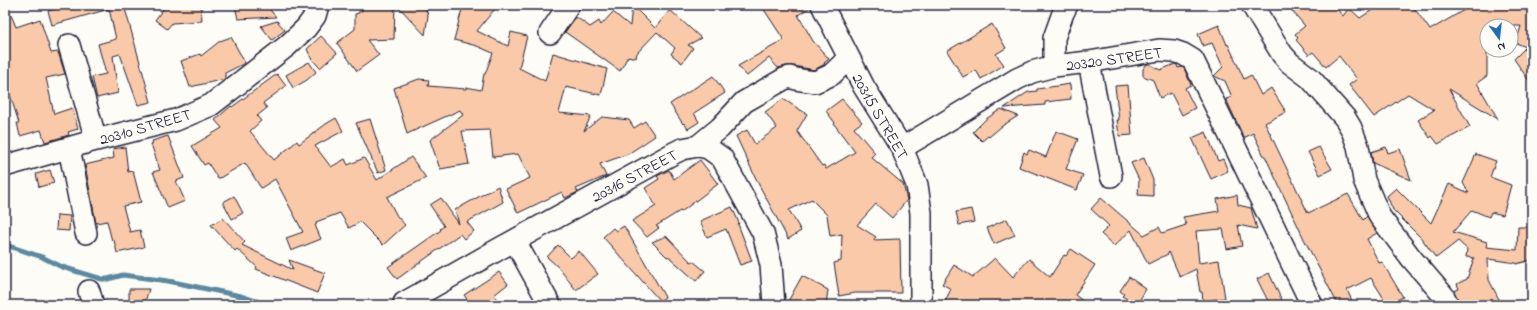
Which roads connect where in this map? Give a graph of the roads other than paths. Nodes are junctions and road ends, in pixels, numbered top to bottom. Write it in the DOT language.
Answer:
graph roads {
  1 [pos="318,5"];
  2 [pos="569,5"];
  3 [pos="822,5"];
  4 [pos="1067,5"];
  5 [pos="1252,5"];
  6 [pos="550,33"];
  7 [pos="69,45"];
  8 [pos="849,58"];
  9 [pos="1089,62"];
  10 [pos="1054,66"];
  11 [pos="96,140"];
  12 [pos="698,146"];
  13 [pos="69,148"];
  14 [pos="902,148"];
  15 [pos="6,164"];
  16 [pos="1111,176"];
  17 [pos="86,233"];
  18 [pos="515,241"];
  19 [pos="404,303"];
  20 [pos="550,305"];
  21 [pos="774,305"];
  22 [pos="921,305"];
  23 [pos="1312,305"];
  24 [pos="1448,305"];
  1 -- 11 [label="street, 20310 STREET"];
  2 -- 6 [label="street"];
  3 -- 8 [label="street, 20315 STREET"];
  4 -- 10 [label="street"];
  5 -- 24 [label="street"];
  7 -- 11 [label="street"];
  8 -- 12 [label="street"];
  8 -- 14 [label="street, 20315 STREET"];
  9 -- 10 [label="street, 20320 STREET"];
  9 -- 16 [label="street"];
  9 -- 23 [label="street, 20320 STREET"];
  10 -- 14 [label="street, 20320 STREET"];
  11 -- 13 [label="street, 20310 STREET"];
  12 -- 18 [label="street, 20316 STREET"];
  12 -- 21 [label="street, 20316 STREET"];
  13 -- 15 [label="street, 20310 STREET"];
  13 -- 17 [label="street"];
  14 -- 22 [label="street, 20315 STREET"];
  18 -- 19 [label="street, 20316 STREET"];
  18 -- 20 [label="street"];
}
